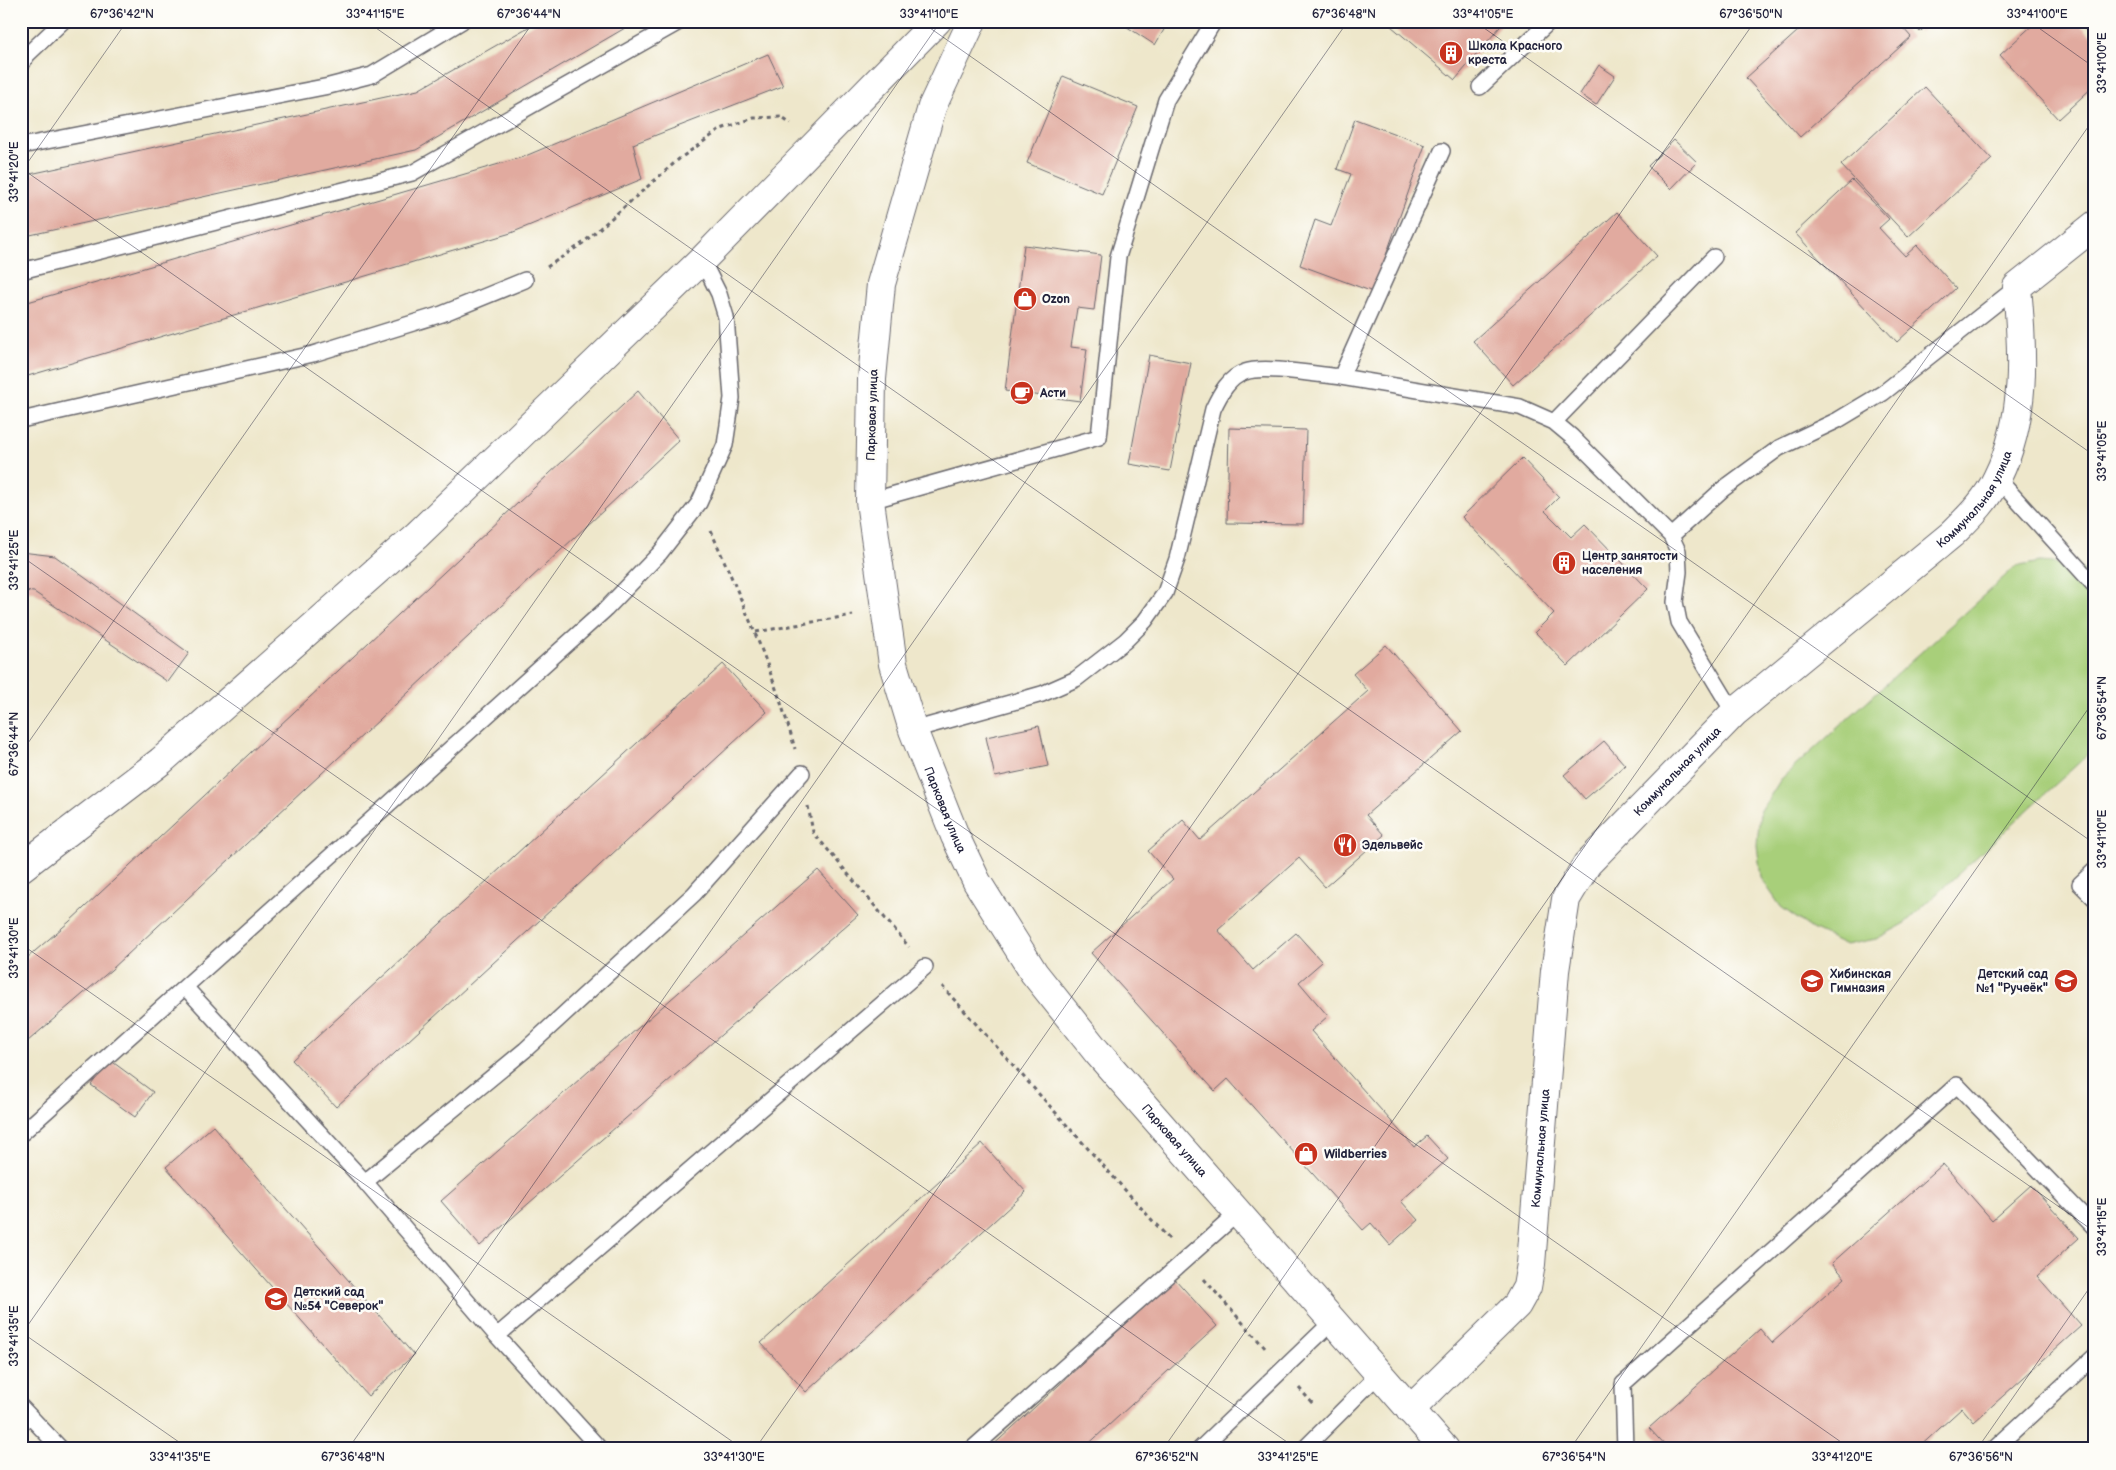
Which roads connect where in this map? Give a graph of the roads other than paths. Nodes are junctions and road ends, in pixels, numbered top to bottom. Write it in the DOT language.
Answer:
graph roads {
  1 [pos="63,21"];
  2 [pos="462,21"];
  3 [pos="681,21"];
  4 [pos="937,21"];
  5 [pos="972,21"];
  6 [pos="1214,21"];
  7 [pos="1550,21"];
  8 [pos="21,65"];
  9 [pos="1480,87"];
  10 [pos="21,146"];
  11 [pos="1442,151"];
  12 [pos="2095,225"];
  13 [pos="1714,257"];
  14 [pos="702,260"];
  15 [pos="21,271"];
  16 [pos="525,280"];
  17 [pos="2017,287"];
  18 [pos="1341,377"];
  19 [pos="21,420"];
  20 [pos="1554,422"];
  21 [pos="1997,478"];
  22 [pos="870,501"];
  23 [pos="1671,536"];
  24 [pos="2095,586"];
  25 [pos="1734,713"];
  26 [pos="913,730"];
  27 [pos="802,773"];
  28 [pos="21,868"];
  29 [pos="2095,870"];
  30 [pos="2095,899"];
  31 [pos="925,967"];
  32 [pos="185,987"];
  33 [pos="21,1134"];
  34 [pos="365,1182"];
  35 [pos="1239,1212"];
  36 [pos="2095,1228"];
  37 [pos="1334,1321"];
  38 [pos="496,1336"];
  39 [pos="2095,1356"];
  40 [pos="1379,1374"];
  41 [pos="21,1407"];
  42 [pos="1410,1410"];
  43 [pos="61,1449"];
  44 [pos="600,1449"];
  45 [pos="972,1449"];
  46 [pos="1200,1449"];
  47 [pos="1304,1449"];
  48 [pos="1445,1449"];
  49 [pos="1625,1449"];
  50 [pos="1994,1449"];
  1 -- 8 [label="lane"];
  2 -- 10 [label="lane"];
  3 -- 15 [label="lane"];
  4 -- 14 [label="street"];
  5 -- 22 [label="street, Парковая улица"];
  6 -- 22 [label="lane"];
  7 -- 9 [label="lane"];
  11 -- 18 [label="lane"];
  12 -- 17 [label="street"];
  13 -- 20 [label="lane"];
  14 -- 28 [label="street"];
  14 -- 32 [label="lane"];
  16 -- 19 [label="lane"];
  17 -- 21 [label="street, Коммунальная улица"];
  17 -- 23 [label="lane"];
  18 -- 20 [label="lane"];
  18 -- 26 [label="lane"];
  20 -- 23 [label="lane"];
  21 -- 24 [label="lane"];
  21 -- 25 [label="street, Коммунальная улица"];
  22 -- 26 [label="street, Парковая улица"];
  23 -- 25 [label="lane"];
  25 -- 42 [label="street, Коммунальная улица"];
  26 -- 35 [label="street, Парковая улица"];
  27 -- 34 [label="lane"];
  29 -- 30 [label="lane"];
  31 -- 38 [label="lane"];
  32 -- 33 [label="lane"];
  32 -- 34 [label="lane"];
  34 -- 38 [label="lane"];
  35 -- 37 [label="street, Парковая улица"];
  35 -- 45 [label="lane"];
  36 -- 49 [label="lane"];
  37 -- 40 [label="street, Парковая улица"];
  37 -- 46 [label="lane"];
  38 -- 44 [label="lane"];
  39 -- 50 [label="lane"];
  40 -- 42 [label="street, Парковая улица"];
  40 -- 47 [label="lane"];
  41 -- 43 [label="lane"];
  42 -- 48 [label="street, Парковая улица"];
}
